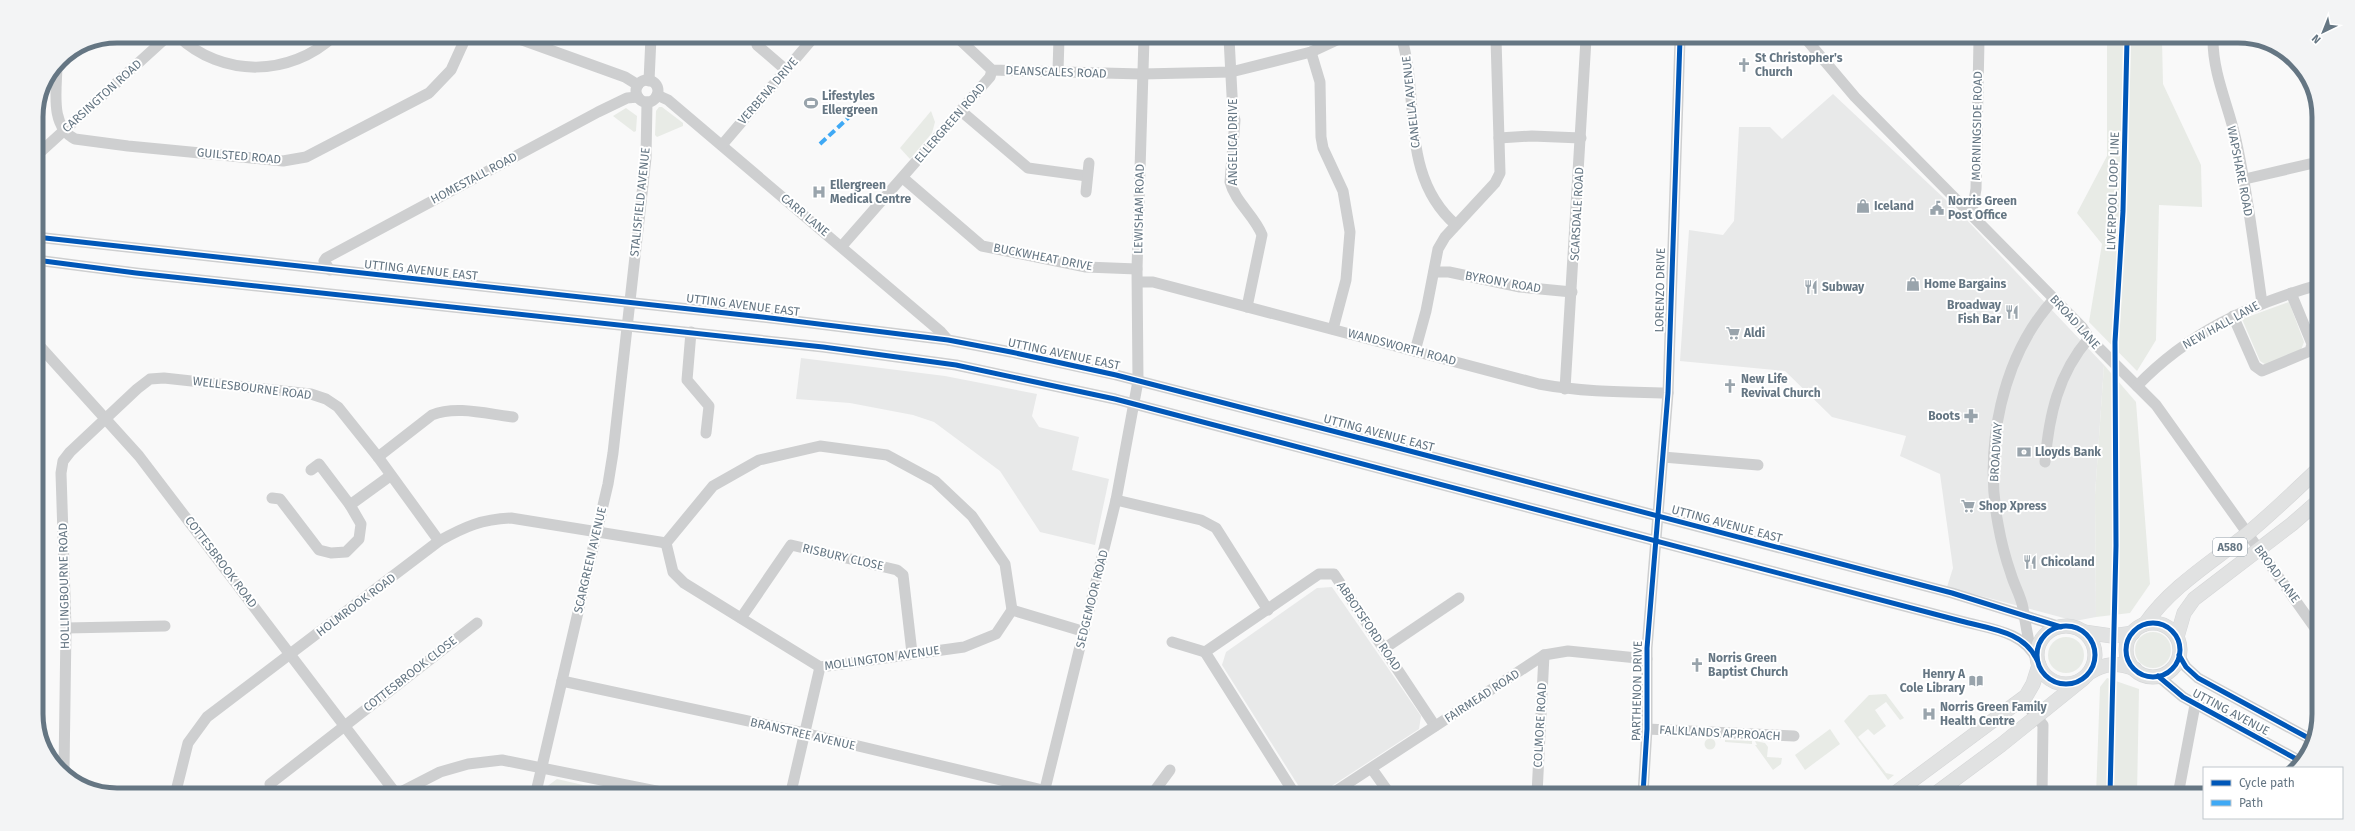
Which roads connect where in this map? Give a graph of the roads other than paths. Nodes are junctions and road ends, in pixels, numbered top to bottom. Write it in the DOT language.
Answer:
graph roads {
  1 [pos="160,43"];
  2 [pos="187,43"];
  3 [pos="324,43"];
  4 [pos="463,43"];
  5 [pos="531,43"];
  6 [pos="651,43"];
  7 [pos="756,43"];
  8 [pos="809,43"];
  9 [pos="963,43"];
  10 [pos="1059,43"];
  11 [pos="1144,43"];
  12 [pos="1230,43"];
  13 [pos="1331,43"];
  14 [pos="1403,43"];
  15 [pos="1496,43"];
  16 [pos="1586,43"];
  17 [pos="1680,43"];
  18 [pos="1809,43"];
  19 [pos="1979,43"];
  20 [pos="2213,43"];
  21 [pos="1312,52"];
  22 [pos="786,70"];
  23 [pos="992,70"];
  24 [pos="1058,71"];
  25 [pos="1231,72"];
  26 [pos="57,74"];
  27 [pos="1142,74"];
  28 [pos="648,81"];
  29 [pos="638,86"];
  30 [pos="657,95"];
  31 [pos="642,100"];
  32 [pos="960,111"];
  33 [pos="65,131"];
  34 [pos="1499,138"];
  35 [pos="1581,138"];
  36 [pos="722,145"];
  37 [pos="43,150"];
  38 [pos="1089,163"];
  39 [pos="2312,163"];
  40 [pos="1087,176"];
  41 [pos="902,178"];
  42 [pos="2245,179"];
  43 [pos="1086,192"];
  44 [pos="1970,212"];
  45 [pos="1456,225"];
  46 [pos="43,238"];
  47 [pos="842,246"];
  48 [pos="43,261"];
  49 [pos="1137,269"];
  50 [pos="330,270"];
  51 [pos="1434,272"];
  52 [pos="1139,282"];
  53 [pos="2312,287"];
  54 [pos="1572,292"];
  55 [pos="2291,293"];
  56 [pos="2054,299"];
  57 [pos="630,302"];
  58 [pos="2262,303"];
  59 [pos="1247,307"];
  60 [pos="2234,316"];
  61 [pos="627,325"];
  62 [pos="1333,329"];
  63 [pos="691,332"];
  64 [pos="2089,338"];
  65 [pos="948,340"];
  66 [pos="43,350"];
  67 [pos="1415,351"];
  68 [pos="1138,381"];
  69 [pos="2137,386"];
  70 [pos="1565,389"];
  71 [pos="1668,393"];
  72 [pos="1134,404"];
  73 [pos="513,417"];
  74 [pos="106,418"];
  75 [pos="706,433"];
  76 [pos="378,457"];
  77 [pos="1663,457"];
  78 [pos="2045,462"];
  79 [pos="1758,465"];
  80 [pos="311,470"];
  81 [pos="2312,475"];
  82 [pos="390,476"];
  83 [pos="272,498"];
  84 [pos="1116,500"];
  85 [pos="350,505"];
  86 [pos="2312,506"];
  87 [pos="1659,516"];
  88 [pos="596,531"];
  89 [pos="2247,534"];
  90 [pos="1656,540"];
  91 [pos="439,541"];
  92 [pos="666,543"];
  93 [pos="2259,550"];
  94 [pos="1459,598"];
  95 [pos="1012,610"];
  96 [pos="1268,610"];
  97 [pos="2023,614"];
  98 [pos="741,618"];
  99 [pos="476,622"];
  100 [pos="2145,624"];
  101 [pos="2312,624"];
  102 [pos="165,626"];
  103 [pos="2062,626"];
  104 [pos="66,628"];
  105 [pos="1082,631"];
  106 [pos="2084,632"];
  107 [pos="2133,633"];
  108 [pos="2176,637"];
  109 [pos="1172,642"];
  110 [pos="2030,646"];
  111 [pos="1385,648"];
  112 [pos="1205,652"];
  113 [pos="912,653"];
  114 [pos="291,654"];
  115 [pos="2179,655"];
  116 [pos="1544,656"];
  117 [pos="1647,659"];
  118 [pos="2038,663"];
  119 [pos="820,667"];
  120 [pos="2135,669"];
  121 [pos="2086,676"];
  122 [pos="2158,676"];
  123 [pos="562,681"];
  124 [pos="2022,699"];
  125 [pos="2195,705"];
  126 [pos="2038,716"];
  127 [pos="344,725"];
  128 [pos="1435,726"];
  129 [pos="1647,729"];
  130 [pos="804,733"];
  131 [pos="1794,736"];
  132 [pos="2308,738"];
  133 [pos="2296,759"];
  134 [pos="1934,764"];
  135 [pos="64,765"];
  136 [pos="542,767"];
  137 [pos="1372,769"];
  138 [pos="1170,770"];
  139 [pos="270,784"];
  140 [pos="177,788"];
  141 [pos="392,788"];
  142 [pos="410,788"];
  143 [pos="537,788"];
  144 [pos="642,788"];
  145 [pos="792,788"];
  146 [pos="1031,788"];
  147 [pos="1049,788"];
  148 [pos="1157,788"];
  149 [pos="1291,788"];
  150 [pos="1341,788"];
  151 [pos="1385,788"];
  152 [pos="1537,788"];
  153 [pos="1643,788"];
  154 [pos="1902,788"];
  155 [pos="1948,788"];
  156 [pos="1950,788"];
  157 [pos="2042,788"];
  158 [pos="2179,788"];
  1 -- 33 [label="street, CARSINGTON ROAD"];
  2 -- 3 [label="street"];
  4 -- 33 [label="street, GUILSTED ROAD"];
  5 -- 29 [label="street"];
  6 -- 28 [label="street"];
  7 -- 22 [label="street"];
  8 -- 22 [label="street, VERBENA DRIVE"];
  9 -- 23 [label="street, DEANSCALES ROAD"];
  10 -- 24 [label="street"];
  11 -- 27 [label="street, LEWISHAM ROAD"];
  12 -- 25 [label="street, ANGELICA DRIVE"];
  13 -- 21 [label="street, DEANSCALES ROAD"];
  14 -- 45 [label="street, CANELLA AVENUE"];
  15 -- 34 [label="street"];
  16 -- 35 [label="street, SCARSDALE ROAD"];
  17 -- 71 [label="street, LORENZO DRIVE"];
  18 -- 44 [label="street, BROAD LANE"];
  19 -- 44 [label="street, MORNINGSIDE ROAD"];
  20 -- 42 [label="street, WAPSHARE ROAD"];
  21 -- 25 [label="street, DEANSCALES ROAD"];
  21 -- 62 [label="street"];
  22 -- 36 [label="street, VERBENA DRIVE"];
  23 -- 24 [label="street, DEANSCALES ROAD"];
  23 -- 32 [label="street, ELLERGREEN ROAD"];
  24 -- 27 [label="street, DEANSCALES ROAD"];
  25 -- 27 [label="street, DEANSCALES ROAD"];
  25 -- 59 [label="street, ANGELICA DRIVE"];
  26 -- 33 [label="street"];
  27 -- 49 [label="street, LEWISHAM ROAD"];
  28 -- 29 [label="street"];
  28 -- 30 [label="street"];
  29 -- 31 [label="street, STALISFIELD AVENUE"];
  30 -- 31 [label="street"];
  30 -- 36 [label="street, CARR LANE"];
  31 -- 50 [label="street, HOMESTALL ROAD"];
  31 -- 57 [label="street, STALISFIELD AVENUE"];
  32 -- 40 [label="street"];
  32 -- 41 [label="street, ELLERGREEN ROAD"];
  33 -- 37 [label="street, CARSINGTON ROAD"];
  34 -- 35 [label="street"];
  34 -- 45 [label="street"];
  35 -- 54 [label="street, SCARSDALE ROAD"];
  36 -- 47 [label="street, CARR LANE"];
  38 -- 40 [label="street"];
  39 -- 42 [label="street"];
  40 -- 43 [label="street"];
  41 -- 47 [label="street, ELLERGREEN ROAD"];
  41 -- 49 [label="street, BUCKWHEAT DRIVE"];
  42 -- 58 [label="street, WAPSHARE ROAD"];
  44 -- 56 [label="street, BROAD LANE"];
  45 -- 51 [label="street"];
  46 -- 50 [label="street, UTTING AVENUE EAST"];
  47 -- 65 [label="street, CARR LANE"];
  48 -- 61 [label="street"];
  49 -- 52 [label="street, LEWISHAM ROAD"];
  50 -- 57 [label="street, UTTING AVENUE EAST"];
  51 -- 54 [label="street, BYRONY ROAD"];
  51 -- 67 [label="street"];
  52 -- 59 [label="street, WANDSWORTH ROAD"];
  52 -- 68 [label="street, LEWISHAM ROAD"];
  53 -- 55 [label="street, NEW HALL LANE"];
  54 -- 70 [label="street, SCARSDALE ROAD"];
  55 -- 58 [label="street, NEW HALL LANE"];
  55 -- 60 [label="street"];
  56 -- 64 [label="street, BROAD LANE"];
  56 -- 97 [label="street, BROADWAY"];
  57 -- 61 [label="street, STALISFIELD AVENUE"];
  57 -- 65 [label="street, UTTING AVENUE EAST"];
  58 -- 60 [label="street, NEW HALL LANE"];
  59 -- 62 [label="street, WANDSWORTH ROAD"];
  60 -- 69 [label="street, NEW HALL LANE"];
  61 -- 63 [label="street"];
  61 -- 88 [label="street, SCARGREEN AVENUE"];
  62 -- 67 [label="street, WANDSWORTH ROAD"];
  63 -- 72 [label="street"];
  63 -- 75 [label="street"];
  64 -- 69 [label="street, BROAD LANE"];
  64 -- 78 [label="street"];
  65 -- 68 [label="street, UTTING AVENUE EAST"];
  66 -- 74 [label="street, COTTESBROOK ROAD"];
  67 -- 70 [label="street, WANDSWORTH ROAD"];
  68 -- 72 [label="street, LEWISHAM ROAD"];
  68 -- 87 [label="street, UTTING AVENUE EAST"];
  69 -- 89 [label="street, BROAD LANE"];
  70 -- 71 [label="street, WANDSWORTH ROAD"];
  71 -- 77 [label="street, LORENZO DRIVE"];
  72 -- 84 [label="street, SEDGEMOOR ROAD"];
  72 -- 90 [label="street"];
  73 -- 76 [label="street"];
  74 -- 76 [label="street, WELLESBOURNE ROAD"];
  74 -- 104 [label="street, HOLLINGBOURNE ROAD"];
  74 -- 114 [label="street, COTTESBROOK ROAD"];
  76 -- 82 [label="street, WELLESBOURNE ROAD"];
  77 -- 79 [label="street"];
  77 -- 87 [label="street, LORENZO DRIVE"];
  80 -- 85 [label="street"];
  81 -- 89 [label="main road, A580"];
  82 -- 85 [label="street"];
  82 -- 91 [label="street, WELLESBOURNE ROAD"];
  83 -- 85 [label="street"];
  84 -- 96 [label="street"];
  84 -- 105 [label="street, SEDGEMOOR ROAD"];
  86 -- 93 [label="main road, A580"];
  87 -- 90 [label="street, LORENZO DRIVE"];
  87 -- 97 [label="street, UTTING AVENUE EAST"];
  88 -- 91 [label="street, HOLMROOK ROAD"];
  88 -- 92 [label="street"];
  88 -- 123 [label="street, SCARGREEN AVENUE"];
  89 -- 93 [label="street, BROAD LANE"];
  89 -- 100 [label="main road, A580"];
  90 -- 110 [label="street"];
  90 -- 117 [label="street, PARTHENON DRIVE"];
  91 -- 114 [label="street, HOLMROOK ROAD"];
  92 -- 95 [label="street"];
  92 -- 98 [label="street, MOLLINGTON AVENUE"];
  93 -- 101 [label="street, BROAD LANE"];
  93 -- 108 [label="main road, A580"];
  94 -- 111 [label="street"];
  95 -- 105 [label="street"];
  95 -- 113 [label="street, MOLLINGTON AVENUE"];
  96 -- 111 [label="street, ABBOTSFORD ROAD"];
  96 -- 112 [label="street, ABBOTSFORD ROAD"];
  97 -- 103 [label="street, UTTING AVENUE EAST"];
  97 -- 110 [label="street, BROADWAY"];
  98 -- 113 [label="street, RISBURY CLOSE"];
  98 -- 119 [label="street, MOLLINGTON AVENUE"];
  99 -- 127 [label="street, COTTESBROOK CLOSE"];
  100 -- 107 [label="main road, A580"];
  100 -- 108 [label="main road"];
  102 -- 104 [label="street"];
  103 -- 106 [label="main road, A580"];
  103 -- 118 [label="main road"];
  104 -- 135 [label="street, HOLLINGBOURNE ROAD"];
  105 -- 147 [label="street, SEDGEMOOR ROAD"];
  106 -- 107 [label="main road, A580"];
  106 -- 121 [label="main road"];
  107 -- 120 [label="main road"];
  108 -- 115 [label="main road, A580"];
  109 -- 112 [label="street"];
  110 -- 118 [label="street"];
  111 -- 128 [label="street, ABBOTSFORD ROAD"];
  112 -- 149 [label="street"];
  113 -- 119 [label="street, MOLLINGTON AVENUE"];
  114 -- 127 [label="street, COTTESBROOK ROAD"];
  114 -- 140 [label="street, HOLMROOK ROAD"];
  115 -- 122 [label="main road"];
  115 -- 132 [label="street, UTTING AVENUE"];
  116 -- 117 [label="street, FAIRMEAD ROAD"];
  116 -- 128 [label="street, FAIRMEAD ROAD"];
  116 -- 152 [label="street, COLMORE ROAD"];
  117 -- 129 [label="street, PARTHENON DRIVE"];
  118 -- 121 [label="main road"];
  118 -- 124 [label="main road"];
  119 -- 130 [label="street"];
  120 -- 121 [label="main road"];
  120 -- 122 [label="main road"];
  121 -- 126 [label="main road"];
  122 -- 125 [label="street, UTTING AVENUE"];
  123 -- 130 [label="street, BRANSTREE AVENUE"];
  123 -- 136 [label="street, SCARGREEN AVENUE"];
  124 -- 126 [label="street"];
  124 -- 134 [label="main road"];
  125 -- 133 [label="street, UTTING AVENUE"];
  125 -- 158 [label="street"];
  126 -- 156 [label="main road"];
  126 -- 157 [label="street"];
  127 -- 139 [label="street, COTTESBROOK CLOSE"];
  127 -- 141 [label="street, COTTESBROOK ROAD"];
  128 -- 137 [label="street, FAIRMEAD ROAD"];
  129 -- 131 [label="street, FALKLANDS APPROACH"];
  129 -- 153 [label="street, PARTHENON DRIVE"];
  130 -- 145 [label="street"];
  130 -- 146 [label="street, BRANSTREE AVENUE"];
  134 -- 154 [label="main road"];
  134 -- 155 [label="main road"];
  136 -- 142 [label="street"];
  136 -- 143 [label="street, SCARGREEN AVENUE"];
  136 -- 144 [label="street"];
  137 -- 150 [label="street, FAIRMEAD ROAD"];
  137 -- 151 [label="street"];
  138 -- 148 [label="street"];
}
